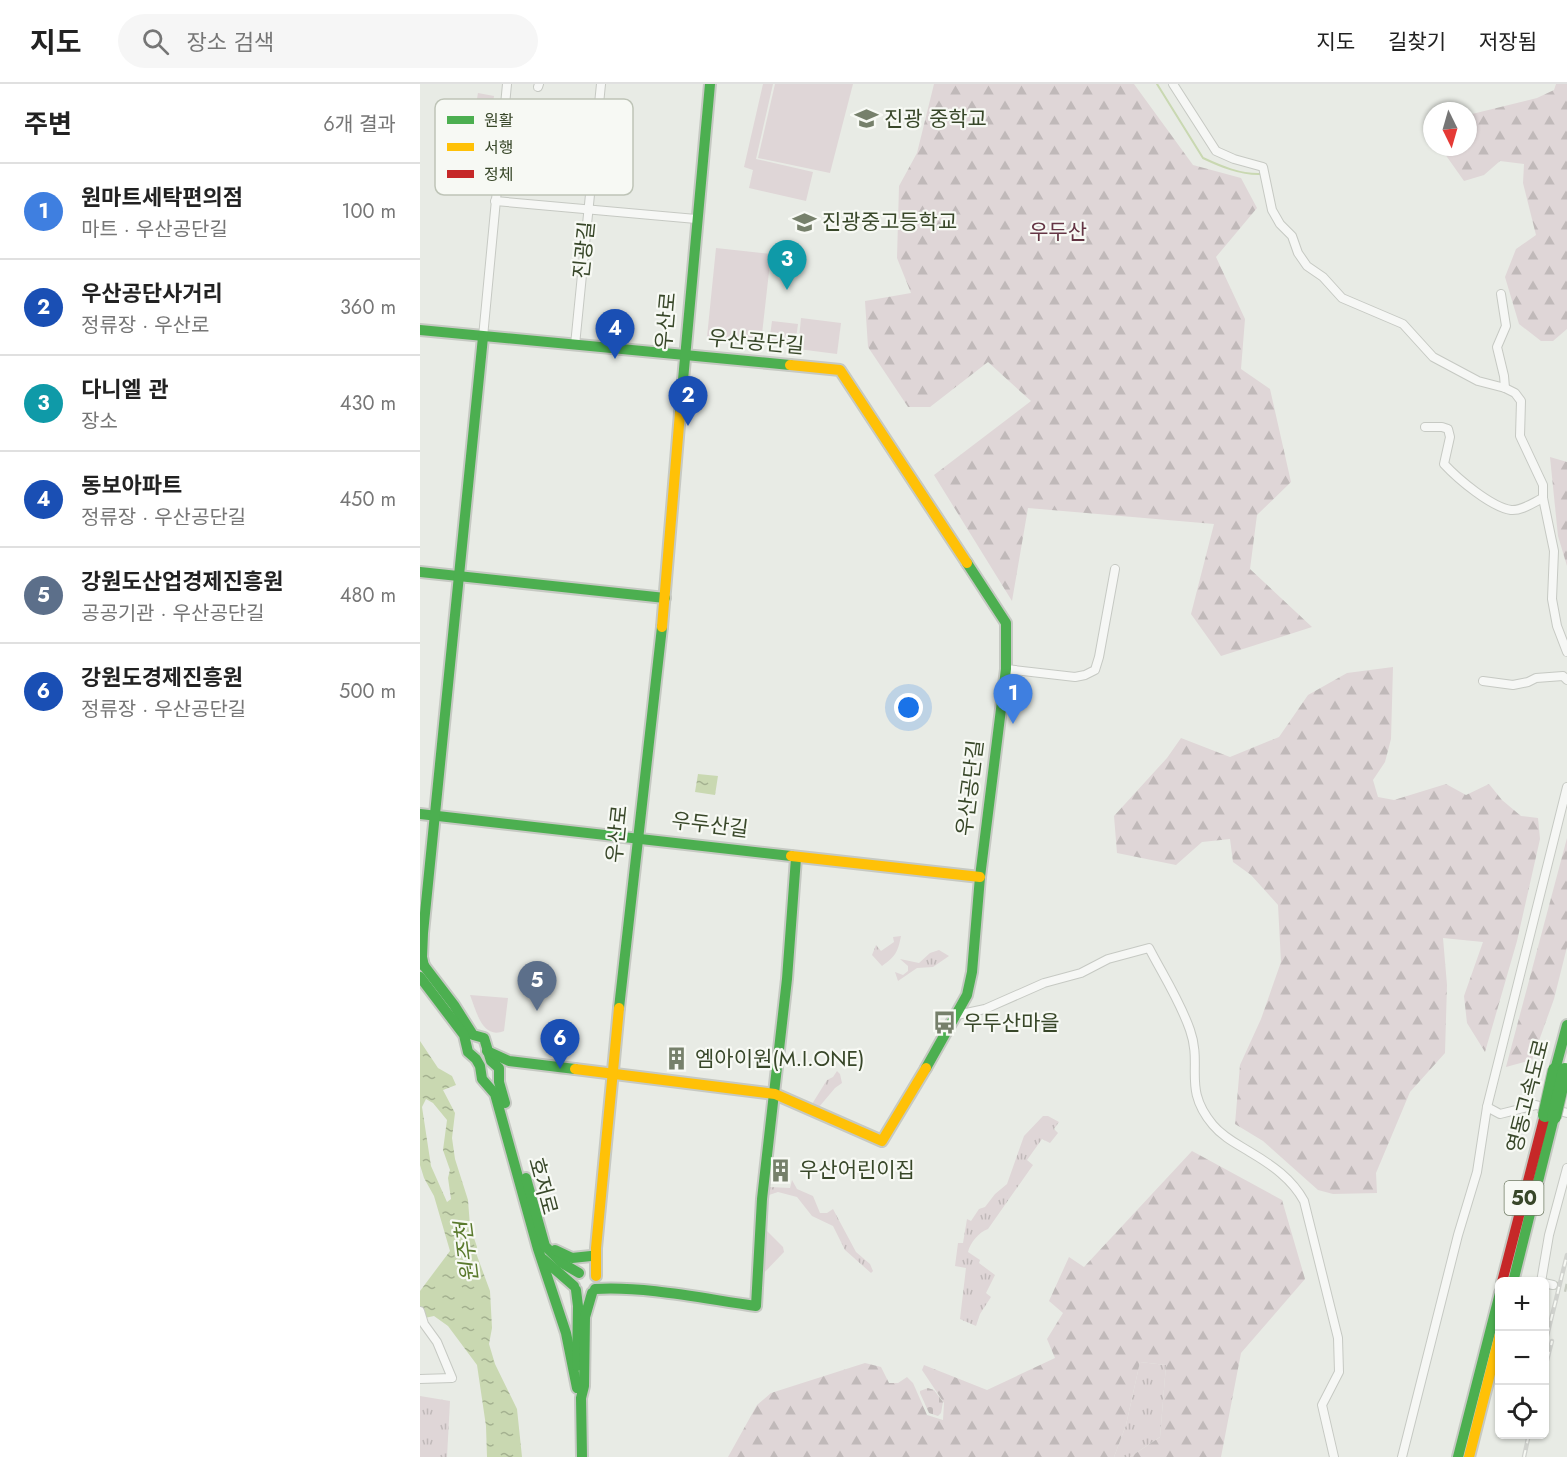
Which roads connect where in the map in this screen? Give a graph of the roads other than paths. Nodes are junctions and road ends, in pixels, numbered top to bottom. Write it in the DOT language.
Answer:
graph roads {
  1 [pos="507,84"];
  2 [pos="601,84"];
  3 [pos="710,84"];
  4 [pos="1173,84"];
  5 [pos="505,99"];
  6 [pos="599,99"];
  7 [pos="496,195"];
  8 [pos="590,195"];
  9 [pos="495,201"];
  10 [pos="588,210"];
  11 [pos="696,219"];
  12 [pos="1501,294"];
  13 [pos="420,330"];
  14 [pos="483,337"];
  15 [pos="575,345"];
  16 [pos="684,357"];
  17 [pos="1505,388"];
  18 [pos="1425,427"];
  19 [pos="1543,498"];
  20 [pos="1115,569"];
  21 [pos="420,572"];
  22 [pos="458,575"];
  23 [pos="665,598"];
  24 [pos="1567,651"];
  25 [pos="1006,669"];
  26 [pos="1567,680"];
  27 [pos="1483,681"];
  28 [pos="1567,787"];
  29 [pos="420,814"];
  30 [pos="435,816"];
  31 [pos="638,837"];
  32 [pos="796,858"];
  33 [pos="980,877"];
  34 [pos="422,936"];
  35 [pos="421,968"];
  36 [pos="957,1015"];
  37 [pos="1567,1025"];
  38 [pos="477,1035"];
  39 [pos="487,1051"];
  40 [pos="1562,1067"];
  41 [pos="499,1074"];
  42 [pos="612,1074"];
  43 [pos="775,1094"];
  44 [pos="1487,1107"];
  45 [pos="1555,1115"];
  46 [pos="1567,1167"];
  47 [pos="538,1222"];
  48 [pos="593,1252"];
  49 [pos="541,1257"];
  50 [pos="1503,1277"];
  51 [pos="1514,1277"];
  52 [pos="1546,1277"];
  53 [pos="578,1280"];
  54 [pos="595,1285"];
  55 [pos="420,1311"];
  56 [pos="1495,1313"];
  57 [pos="1495,1354"];
  58 [pos="420,1379"];
  59 [pos="579,1393"];
  60 [pos="582,1457"];
  61 [pos="1334,1457"];
  62 [pos="1402,1457"];
  63 [pos="1458,1457"];
  64 [pos="1469,1457"];
  1 -- 5 [label="street"];
  2 -- 6 [label="street, 진광길"];
  3 -- 11 [label="main road, 우산로"];
  4 -- 17 [label="street"];
  7 -- 9 [label="street"];
  8 -- 10 [label="street, 진광길"];
  9 -- 10 [label="street"];
  9 -- 14 [label="street"];
  10 -- 11 [label="street"];
  10 -- 15 [label="street, 진광길"];
  11 -- 16 [label="main road, 우산로"];
  12 -- 17 [label="street"];
  13 -- 14 [label="main road, 우산공단길"];
  14 -- 15 [label="main road, 우산공단길"];
  14 -- 22 [label="main road"];
  15 -- 16 [label="main road, 우산공단길"];
  16 -- 23 [label="main road, 우산로"];
  16 -- 25 [label="main road, 우산공단길"];
  17 -- 19 [label="street"];
  18 -- 19 [label="street"];
  19 -- 24 [label="street"];
  20 -- 25 [label="street"];
  21 -- 22 [label="main road"];
  22 -- 23 [label="main road"];
  22 -- 30 [label="main road"];
  23 -- 31 [label="main road, 우산로"];
  25 -- 33 [label="main road, 우산공단길"];
  26 -- 27 [label="street"];
  28 -- 44 [label="street"];
  29 -- 30 [label="main road, 우두산길"];
  30 -- 31 [label="main road, 우두산길"];
  30 -- 34 [label="main road"];
  31 -- 32 [label="main road, 우두산길"];
  31 -- 42 [label="main road, 우산로"];
  32 -- 33 [label="main road, 우두산길"];
  32 -- 43 [label="main road"];
  33 -- 36 [label="main road, 우산공단길"];
  34 -- 35 [label="main road"];
  35 -- 38 [label="main road, 호저로"];
  36 -- 43 [label="main road, 우산공단길"];
  36 -- 61 [label="street"];
  37 -- 40 [label="main road, 영동고속도로 / 50"];
  38 -- 39 [label="main road, 호저로"];
  38 -- 41 [label="main road, 호저로"];
  39 -- 41 [label="main road, 우산공단길"];
  40 -- 45 [label="main road, 영동고속도로 / 50, bridge"];
  41 -- 42 [label="main road, 우산공단길"];
  41 -- 47 [label="main road, 호저로"];
  41 -- 49 [label="main road, 호저로"];
  42 -- 43 [label="main road, 우산공단길"];
  42 -- 48 [label="main road, 우산로"];
  43 -- 54 [label="main road"];
  44 -- 45 [label="street"];
  44 -- 62 [label="street"];
  45 -- 50 [label="main road, 영동고속도로 / 50"];
  45 -- 51 [label="main road, 영동고속도로 / 50"];
  46 -- 52 [label="street"];
  47 -- 48 [label="main road"];
  47 -- 53 [label="main road"];
  48 -- 53 [label="main road"];
  48 -- 54 [label="main road, 우산로"];
  49 -- 53 [label="main road"];
  49 -- 59 [label="main road, 호저로"];
  53 -- 54 [label="main road"];
  53 -- 54 [label="main road"];
  53 -- 59 [label="main road"];
  54 -- 59 [label="main road, 우산로"];
  55 -- 58 [label="street"];
  56 -- 63 [label="main road"];
  57 -- 64 [label="main road"];
  59 -- 60 [label="main road"];
}
